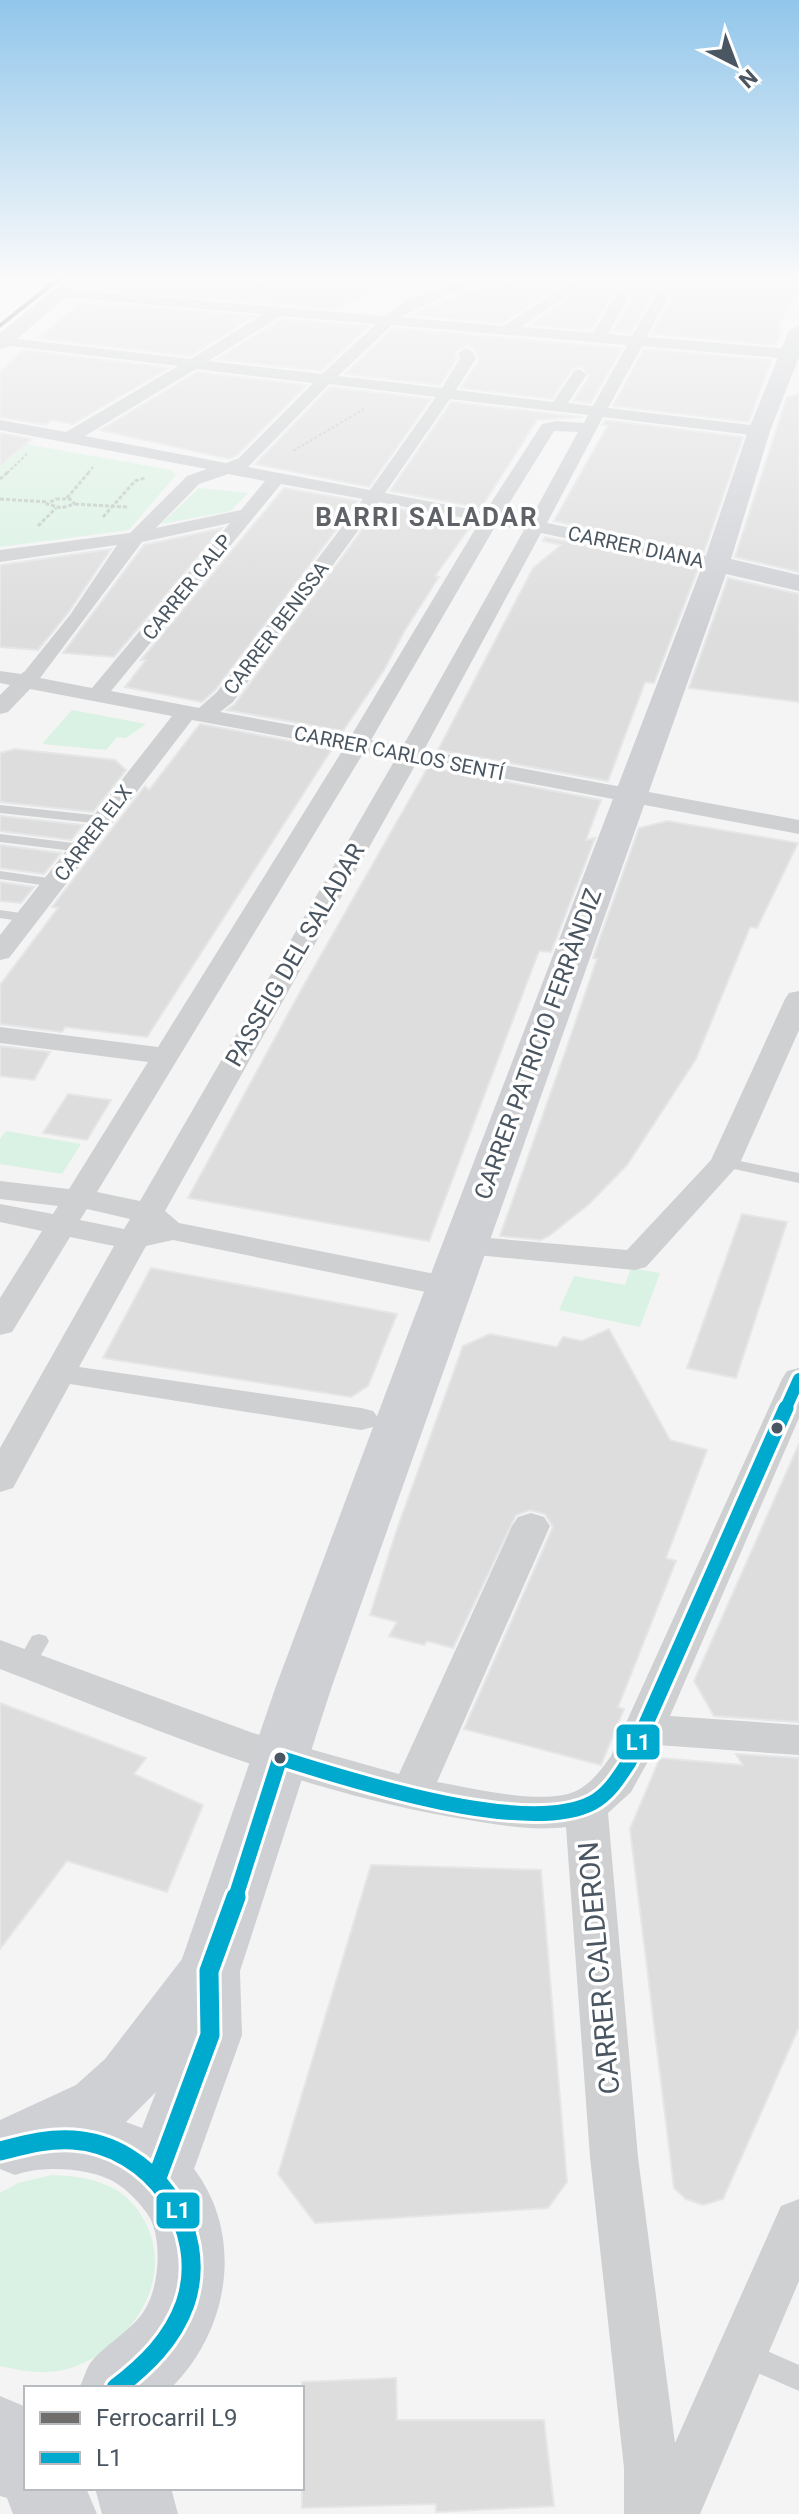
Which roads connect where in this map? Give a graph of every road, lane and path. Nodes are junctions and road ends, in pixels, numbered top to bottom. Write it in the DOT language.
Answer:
graph roads {
  1 [pos="140,396"];
  2 [pos="308,396"];
  3 [pos="392,396"];
  4 [pos="444,396"];
  5 [pos="466,396"];
  6 [pos="565,396"];
  7 [pos="605,396"];
  8 [pos="775,396"];
  9 [pos="558,407"];
  10 [pos="592,420"];
  11 [pos="0,425"];
  12 [pos="759,431"];
  13 [pos="67,438"];
  14 [pos="27,453"];
  15 [pos="281,458"];
  16 [pos="95,466"];
  17 [pos="224,469"];
  18 [pos="0,479"];
  19 [pos="276,479"];
  20 [pos="193,480"];
  21 [pos="372,497"];
  22 [pos="0,499"];
  23 [pos="66,499"];
  24 [pos="48,502"];
  25 [pos="75,504"];
  26 [pos="111,507"];
  27 [pos="56,508"];
  28 [pos="138,508"];
  29 [pos="247,514"];
  30 [pos="491,518"];
  31 [pos="96,522"];
  32 [pos="49,526"];
  33 [pos="535,527"];
  34 [pos="138,537"];
  35 [pos="0,556"];
  36 [pos="716,564"];
  37 [pos="799,583"];
  38 [pos="0,677"];
  39 [pos="25,682"];
  40 [pos="97,695"];
  41 [pos="0,707"];
  42 [pos="194,715"];
  43 [pos="356,746"];
  44 [pos="408,756"];
  45 [pos="629,796"];
  46 [pos="0,809"];
  47 [pos="102,820"];
  48 [pos="799,827"];
  49 [pos="0,838"];
  50 [pos="81,848"];
  51 [pos="0,875"];
  52 [pos="55,883"];
  53 [pos="0,914"];
  54 [pos="27,918"];
  55 [pos="0,952"];
  56 [pos="799,999"];
  57 [pos="0,1035"];
  58 [pos="164,1056"];
  59 [pos="725,1163"];
  60 [pos="799,1178"];
  61 [pos="0,1190"];
  62 [pos="0,1213"];
  63 [pos="71,1213"];
  64 [pos="151,1228"];
  65 [pos="463,1267"];
  66 [pos="0,1325"];
  67 [pos="83,1377"];
  68 [pos="799,1379"];
  69 [pos="361,1419"];
  70 [pos="0,1480"];
  71 [pos="531,1526"];
  72 [pos="22,1653"];
  73 [pos="643,1729"];
  74 [pos="799,1740"];
  75 [pos="280,1758"];
  76 [pos="411,1794"];
  77 [pos="586,1805"];
  78 [pos="209,1971"];
  79 [pos="8,2148"];
  80 [pos="158,2175"];
  81 [pos="798,2228"];
  82 [pos="743,2353"];
  83 [pos="799,2378"];
  84 [pos="118,2386"];
  85 [pos="0,2411"];
  86 [pos="24,2415"];
  87 [pos="0,2433"];
  88 [pos="24,2466"];
  89 [pos="41,2490"];
  90 [pos="134,2490"];
  91 [pos="59,2514"];
  92 [pos="140,2514"];
  93 [pos="652,2514"];
  94 [pos="672,2514"];
  1 -- 13 [label="street"];
  2 -- 17 [label="street"];
  3 -- 15 [label="path"];
  4 -- 21 [label="street, CARRER BENISSA"];
  5 -- 9 [label="street"];
  6 -- 9 [label="street"];
  7 -- 10 [label="street, PASSEIG DEL SALADAR"];
  8 -- 12 [label="main road, CARRER PATRICIO FERRÀNDIZ"];
  9 -- 10 [label="street"];
  10 -- 12 [label="street"];
  10 -- 30 [label="street"];
  10 -- 33 [label="street, PASSEIG DEL SALADAR"];
  11 -- 13 [label="street, CARRER DIANA"];
  12 -- 36 [label="main road, CARRER PATRICIO FERRÀNDIZ"];
  13 -- 17 [label="street, CARRER DIANA"];
  14 -- 18 [label="path"];
  16 -- 23 [label="path"];
  17 -- 19 [label="street, CARRER DIANA"];
  17 -- 20 [label="street"];
  19 -- 21 [label="street, CARRER DIANA"];
  19 -- 29 [label="street, CARRER CALP"];
  20 -- 26 [label="path"];
  20 -- 34 [label="street"];
  21 -- 30 [label="street, CARRER DIANA"];
  21 -- 42 [label="street, CARRER BENISSA"];
  22 -- 24 [label="path"];
  23 -- 24 [label="path"];
  23 -- 25 [label="path"];
  24 -- 27 [label="path"];
  25 -- 26 [label="path"];
  25 -- 27 [label="path"];
  26 -- 28 [label="path"];
  26 -- 31 [label="path"];
  27 -- 32 [label="path"];
  29 -- 34 [label="street"];
  29 -- 40 [label="street, CARRER CALP"];
  30 -- 33 [label="street, CARRER DIANA"];
  30 -- 43 [label="street"];
  33 -- 36 [label="street, CARRER DIANA"];
  33 -- 44 [label="street, PASSEIG DEL SALADAR"];
  34 -- 35 [label="street"];
  34 -- 39 [label="street"];
  36 -- 37 [label="main road, CARRER DIANA"];
  36 -- 45 [label="main road, CARRER PATRICIO FERRÀNDIZ"];
  38 -- 39 [label="street, CARRER CARLOS SENTÍ"];
  39 -- 40 [label="street, CARRER CARLOS SENTÍ"];
  39 -- 41 [label="street"];
  40 -- 42 [label="street, CARRER CARLOS SENTÍ"];
  42 -- 43 [label="street, CARRER CARLOS SENTÍ"];
  42 -- 47 [label="street, CARRER ELX"];
  43 -- 44 [label="street, CARRER CARLOS SENTÍ"];
  43 -- 58 [label="street"];
  44 -- 45 [label="street, CARRER CARLOS SENTÍ"];
  44 -- 64 [label="street, PASSEIG DEL SALADAR"];
  45 -- 48 [label="street, CARRER CARLOS SENTÍ"];
  45 -- 65 [label="main road, CARRER PATRICIO FERRÀNDIZ"];
  46 -- 47 [label="lane"];
  47 -- 50 [label="street, CARRER ELX"];
  49 -- 50 [label="lane"];
  50 -- 52 [label="street, CARRER ELX"];
  51 -- 52 [label="lane"];
  52 -- 54 [label="street, CARRER ELX"];
  53 -- 54 [label="lane"];
  54 -- 55 [label="street, CARRER ELX"];
  56 -- 59 [label="street"];
  57 -- 58 [label="street"];
  58 -- 63 [label="street"];
  59 -- 60 [label="lane"];
  59 -- 65 [label="street"];
  61 -- 63 [label="street"];
  62 -- 63 [label="street"];
  63 -- 64 [label="street"];
  63 -- 66 [label="street"];
  64 -- 65 [label="street"];
  64 -- 70 [label="street, PASSEIG DEL SALADAR"];
  65 -- 75 [label="main road, CARRER PATRICIO FERRÀNDIZ"];
  67 -- 69 [label="street"];
  68 -- 73 [label="street"];
  71 -- 76 [label="street"];
  72 -- 75 [label="street"];
  73 -- 74 [label="street"];
  73 -- 77 [label="street"];
  75 -- 76 [label="street"];
  75 -- 78 [label="main road, CARRER PATRICIO FERRÀNDIZ"];
  76 -- 77 [label="street"];
  77 -- 93 [label="street, CARRER CALDERON"];
  78 -- 79 [label="main road"];
  78 -- 80 [label="main road"];
  79 -- 80 [label="main road"];
  80 -- 84 [label="main road"];
  81 -- 82 [label="street"];
  82 -- 83 [label="lane"];
  82 -- 94 [label="street"];
  85 -- 86 [label="main road"];
  87 -- 88 [label="main road"];
  89 -- 91 [label="main road"];
  90 -- 92 [label="main road"];
}
